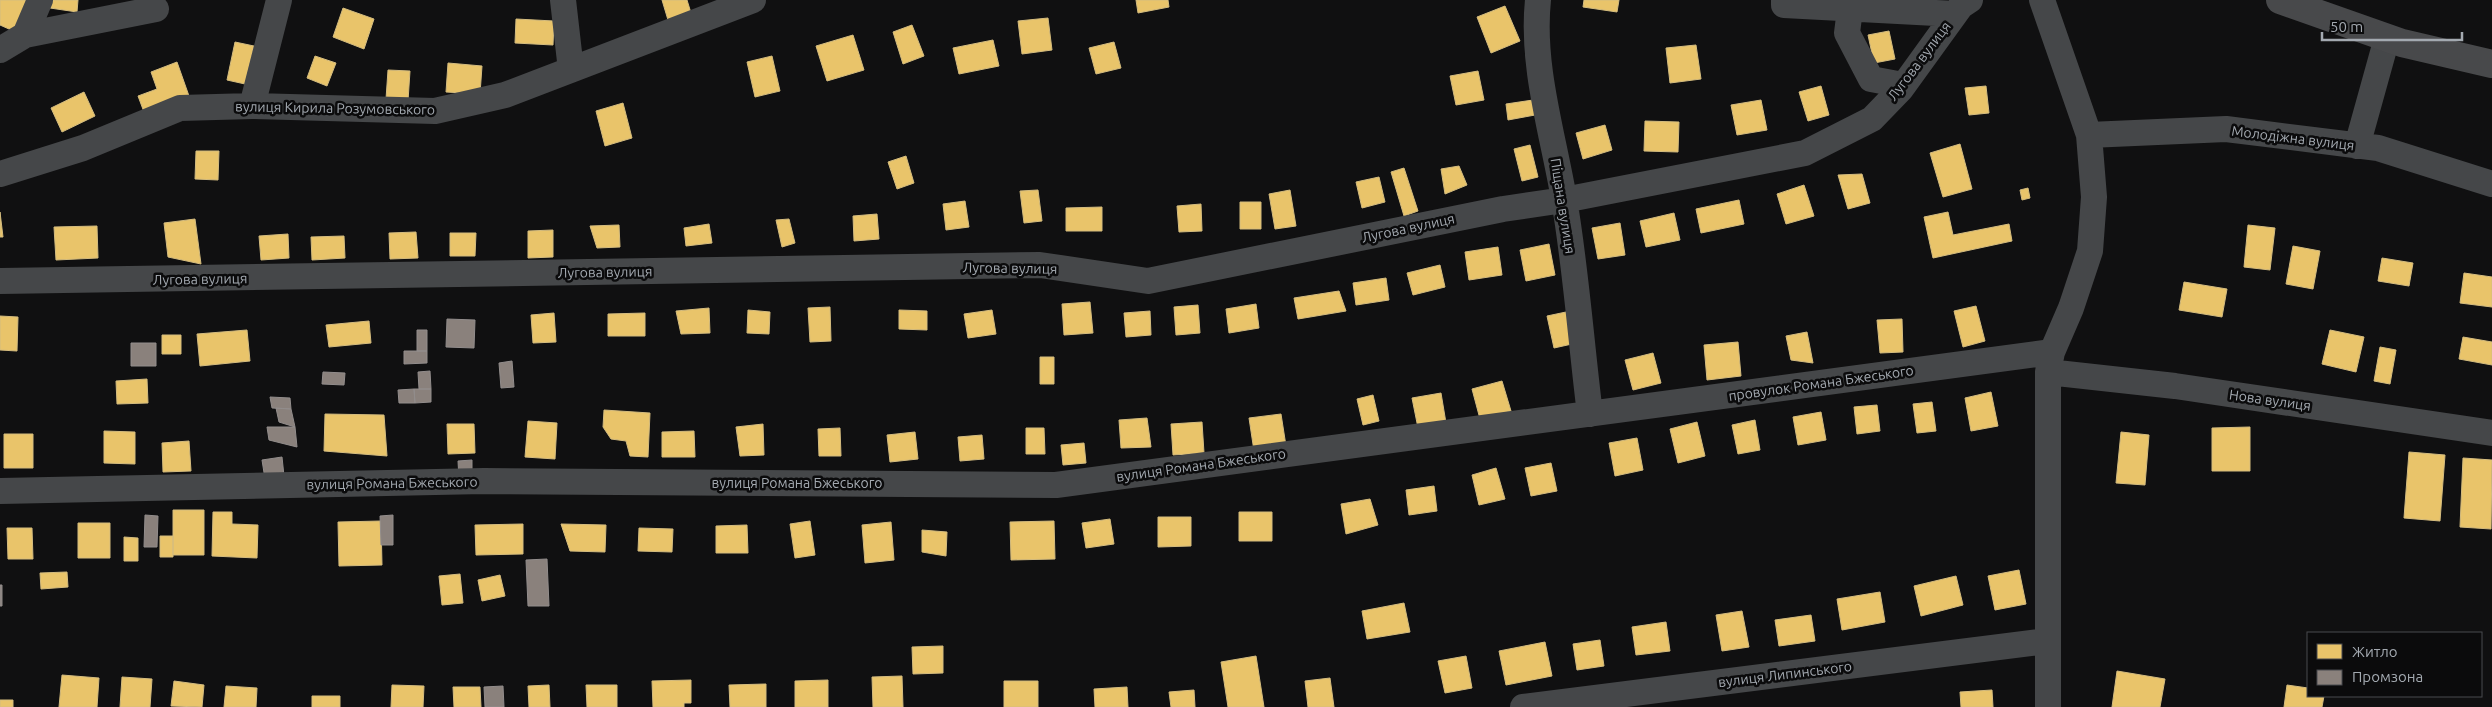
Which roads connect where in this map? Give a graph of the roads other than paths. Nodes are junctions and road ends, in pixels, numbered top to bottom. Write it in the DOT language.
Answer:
graph roads {
  1 [pos="40,0"];
  2 [pos="279,0"];
  3 [pos="563,0"];
  4 [pos="753,0"];
  5 [pos="1537,0"];
  6 [pos="1784,0"];
  7 [pos="2042,0"];
  8 [pos="2280,0"];
  9 [pos="1963,7"];
  10 [pos="1850,8"];
  11 [pos="156,9"];
  12 [pos="25,35"];
  13 [pos="2386,38"];
  14 [pos="0,50"];
  15 [pos="2492,64"];
  16 [pos="572,70"];
  17 [pos="1904,85"];
  18 [pos="252,106"];
  19 [pos="2089,135"];
  20 [pos="2357,146"];
  21 [pos="0,174"];
  22 [pos="2492,184"];
  23 [pos="1564,200"];
  24 [pos="0,281"];
  25 [pos="2050,362"];
  26 [pos="1590,414"];
  27 [pos="2492,433"];
  28 [pos="0,491"];
  29 [pos="2047,641"];
  30 [pos="1523,707"];
  31 [pos="2048,707"];
  1 -- 12 [label="street"];
  2 -- 18 [label="street"];
  3 -- 16 [label="street"];
  4 -- 16 [label="street, вулиця Кирила Розумовського"];
  5 -- 23 [label="street, Піщана вулиця"];
  6 -- 10 [label="street"];
  7 -- 19 [label="street"];
  8 -- 13 [label="main road"];
  9 -- 10 [label="street"];
  9 -- 17 [label="street, Лугова вулиця"];
  10 -- 17 [label="street"];
  11 -- 12 [label="street"];
  12 -- 14 [label="street"];
  13 -- 15 [label="main road"];
  13 -- 20 [label="street"];
  16 -- 18 [label="street, вулиця Кирила Розумовського"];
  17 -- 23 [label="street, Лугова вулиця"];
  18 -- 21 [label="street, вулиця Кирила Розумовського"];
  19 -- 20 [label="street, Молодіжна вулиця"];
  19 -- 25 [label="street"];
  20 -- 22 [label="street, Молодіжна вулиця"];
  23 -- 24 [label="street, Лугова вулиця"];
  23 -- 26 [label="street, Піщана вулиця"];
  25 -- 26 [label="street, провулок Романа Бжеського"];
  25 -- 27 [label="street, Нова вулиця"];
  25 -- 29 [label="street"];
  26 -- 28 [label="street, вулиця Романа Бжеського"];
  29 -- 30 [label="street, вулиця Липинського"];
  29 -- 31 [label="street"];
}
